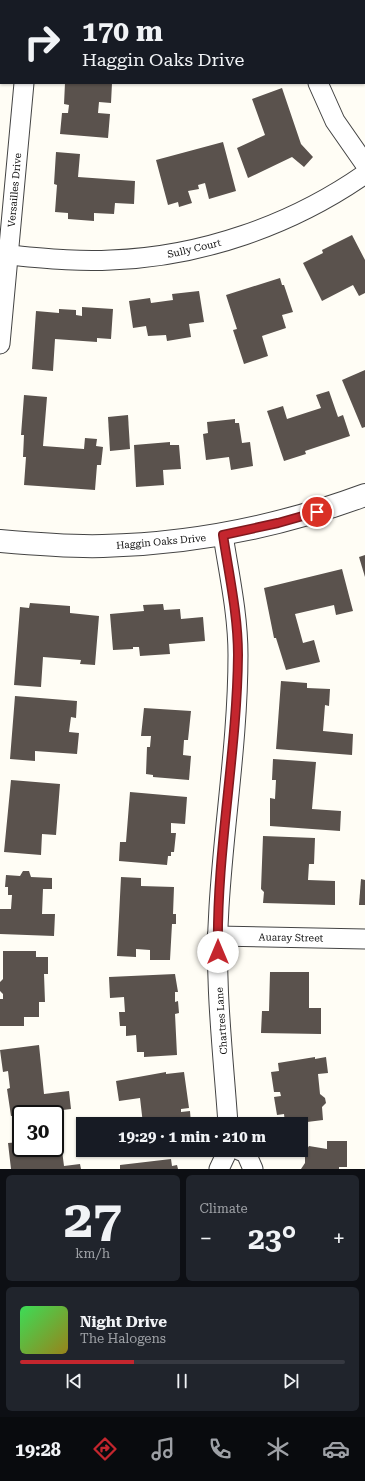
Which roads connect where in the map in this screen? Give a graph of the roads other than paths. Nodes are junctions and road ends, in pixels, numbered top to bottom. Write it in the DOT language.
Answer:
graph roads {
  1 [pos="24,84"];
  2 [pos="318,84"];
  3 [pos="365,164"];
  4 [pos="365,174"];
  5 [pos="8,255"];
  6 [pos="0,344"];
  7 [pos="365,495"];
  8 [pos="223,535"];
  9 [pos="0,541"];
  10 [pos="218,936"];
  11 [pos="365,939"];
  12 [pos="227,1117"];
  13 [pos="225,1157"];
  14 [pos="248,1157"];
  15 [pos="219,1169"];
  16 [pos="253,1169"];
  1 -- 5 [label="street, Versailles Drive"];
  2 -- 3 [label="street"];
  4 -- 5 [label="street, Sully Court"];
  5 -- 6 [label="street, Versailles Drive"];
  7 -- 8 [label="street, Haggin Oaks Drive"];
  8 -- 9 [label="street, Haggin Oaks Drive"];
  8 -- 10 [label="street, Chartres Lane"];
  10 -- 11 [label="street, Auaray Street"];
  10 -- 12 [label="street, Chartres Lane"];
  13 -- 15 [label="street"];
  14 -- 16 [label="street"];
}
